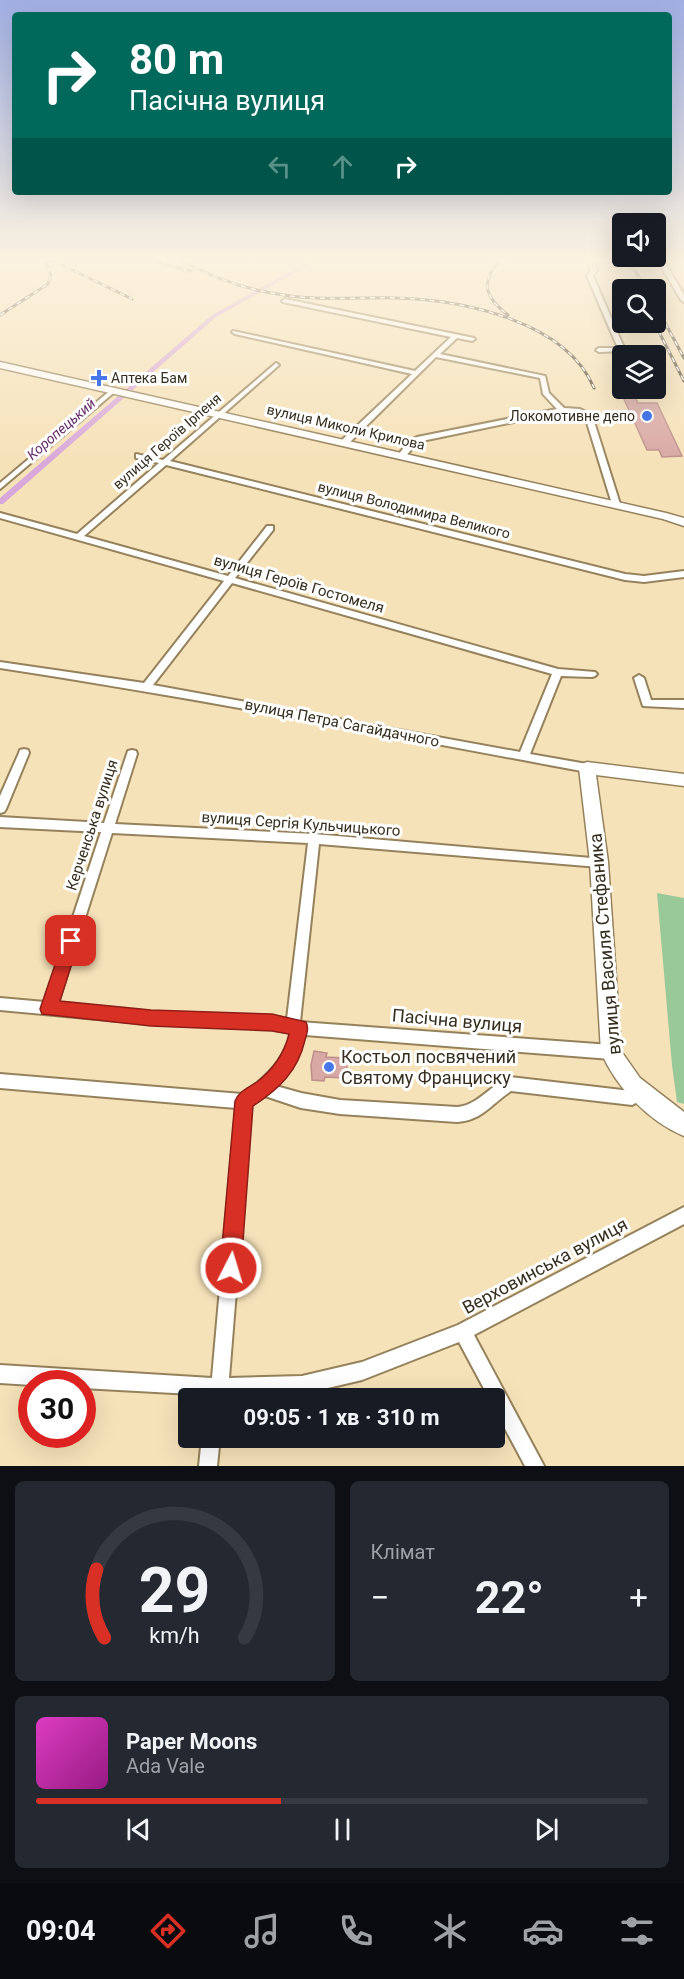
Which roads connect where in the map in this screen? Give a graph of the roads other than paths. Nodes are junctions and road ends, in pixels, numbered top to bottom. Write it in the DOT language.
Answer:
graph roads {
  1 [pos="407,326"];
  2 [pos="612,326"];
  3 [pos="235,332"];
  4 [pos="455,336"];
  5 [pos="472,339"];
  6 [pos="599,350"];
  7 [pos="434,355"];
  8 [pos="0,365"];
  9 [pos="276,365"];
  10 [pos="416,373"];
  11 [pos="117,391"];
  12 [pos="562,410"];
  13 [pos="219,414"];
  14 [pos="345,442"];
  15 [pos="402,455"];
  16 [pos="139,456"];
  17 [pos="164,462"];
  18 [pos="0,487"];
  19 [pos="616,504"];
  20 [pos="0,515"];
  21 [pos="684,522"];
  22 [pos="270,528"];
  23 [pos="77,538"];
  24 [pos="684,574"];
  25 [pos="227,580"];
  26 [pos="0,665"];
  27 [pos="558,672"];
  28 [pos="592,674"];
  29 [pos="639,678"];
  30 [pos="146,687"];
  31 [pos="684,704"];
  32 [pos="24,753"];
  33 [pos="132,754"];
  34 [pos="523,757"];
  35 [pos="587,768"];
  36 [pos="684,780"];
  37 [pos="0,809"];
  38 [pos="0,822"];
  39 [pos="108,827"];
  40 [pos="314,839"];
  41 [pos="599,862"];
  42 [pos="0,1004"];
  43 [pos="48,1009"];
  44 [pos="296,1027"];
  45 [pos="611,1052"];
  46 [pos="0,1081"];
  47 [pos="264,1088"];
  48 [pos="640,1094"];
  49 [pos="244,1101"];
  50 [pos="684,1125"];
  51 [pos="684,1215"];
  52 [pos="463,1332"];
  53 [pos="0,1374"];
  54 [pos="220,1388"];
  55 [pos="271,1388"];
  56 [pos="178,1389"];
  57 [pos="210,1448"];
  58 [pos="208,1466"];
  59 [pos="535,1466"];
  1 -- 4 [label="street"];
  2 -- 6 [label="street"];
  3 -- 10 [label="street"];
  4 -- 5 [label="street"];
  4 -- 7 [label="street"];
  7 -- 10 [label="street"];
  7 -- 12 [label="street"];
  8 -- 11 [label="street, вулиця Миколи Крилова"];
  9 -- 13 [label="street, вулиця Героїв Ірпеня"];
  10 -- 14 [label="street"];
  11 -- 13 [label="street, вулиця Миколи Крилова"];
  11 -- 18 [label="street"];
  12 -- 15 [label="street"];
  12 -- 19 [label="street"];
  13 -- 14 [label="street, вулиця Миколи Крилова"];
  13 -- 17 [label="street, вулиця Героїв Ірпеня"];
  14 -- 15 [label="street, вулиця Миколи Крилова"];
  15 -- 19 [label="street, вулиця Миколи Крилова"];
  16 -- 17 [label="street, вулиця Володимира Великого"];
  17 -- 23 [label="street, вулиця Героїв Ірпеня"];
  17 -- 24 [label="street, вулиця Володимира Великого"];
  19 -- 21 [label="street, вулиця Миколи Крилова"];
  20 -- 23 [label="street, вулиця Героїв Гостомеля"];
  22 -- 25 [label="street"];
  23 -- 25 [label="street, вулиця Героїв Гостомеля"];
  25 -- 27 [label="street, вулиця Героїв Гостомеля"];
  25 -- 30 [label="street"];
  26 -- 30 [label="street, вулиця Петра Сагайдачного"];
  27 -- 28 [label="street, вулиця Героїв Гостомеля"];
  27 -- 34 [label="street"];
  29 -- 31 [label="street"];
  30 -- 34 [label="street, вулиця Петра Сагайдачного"];
  32 -- 37 [label="street"];
  33 -- 39 [label="street, Керченська вулиця"];
  34 -- 35 [label="street, вулиця Петра Сагайдачного"];
  35 -- 36 [label="street, вулиця Петра Сагайдачного"];
  35 -- 41 [label="street, вулиця Василя Стефаника"];
  38 -- 39 [label="street, вулиця Сергія Кульчицького"];
  39 -- 40 [label="street, вулиця Сергія Кульчицького"];
  39 -- 43 [label="street, Керченська вулиця"];
  40 -- 41 [label="street, вулиця Сергія Кульчицького"];
  40 -- 44 [label="street"];
  41 -- 45 [label="street, вулиця Василя Стефаника"];
  42 -- 43 [label="street, Пасічна вулиця"];
  43 -- 44 [label="street, Пасічна вулиця"];
  44 -- 45 [label="street, Пасічна вулиця"];
  44 -- 47 [label="street"];
  45 -- 48 [label="street, вулиця Василя Стефаника"];
  46 -- 49 [label="street"];
  47 -- 48 [label="street"];
  47 -- 49 [label="street"];
  48 -- 50 [label="street, вулиця Василя Стефаника"];
  49 -- 54 [label="street"];
  51 -- 52 [label="street, Верховинська вулиця"];
  52 -- 55 [label="street"];
  52 -- 59 [label="street, Верховинська вулиця"];
  53 -- 56 [label="street"];
  57 -- 58 [label="street"];
}
